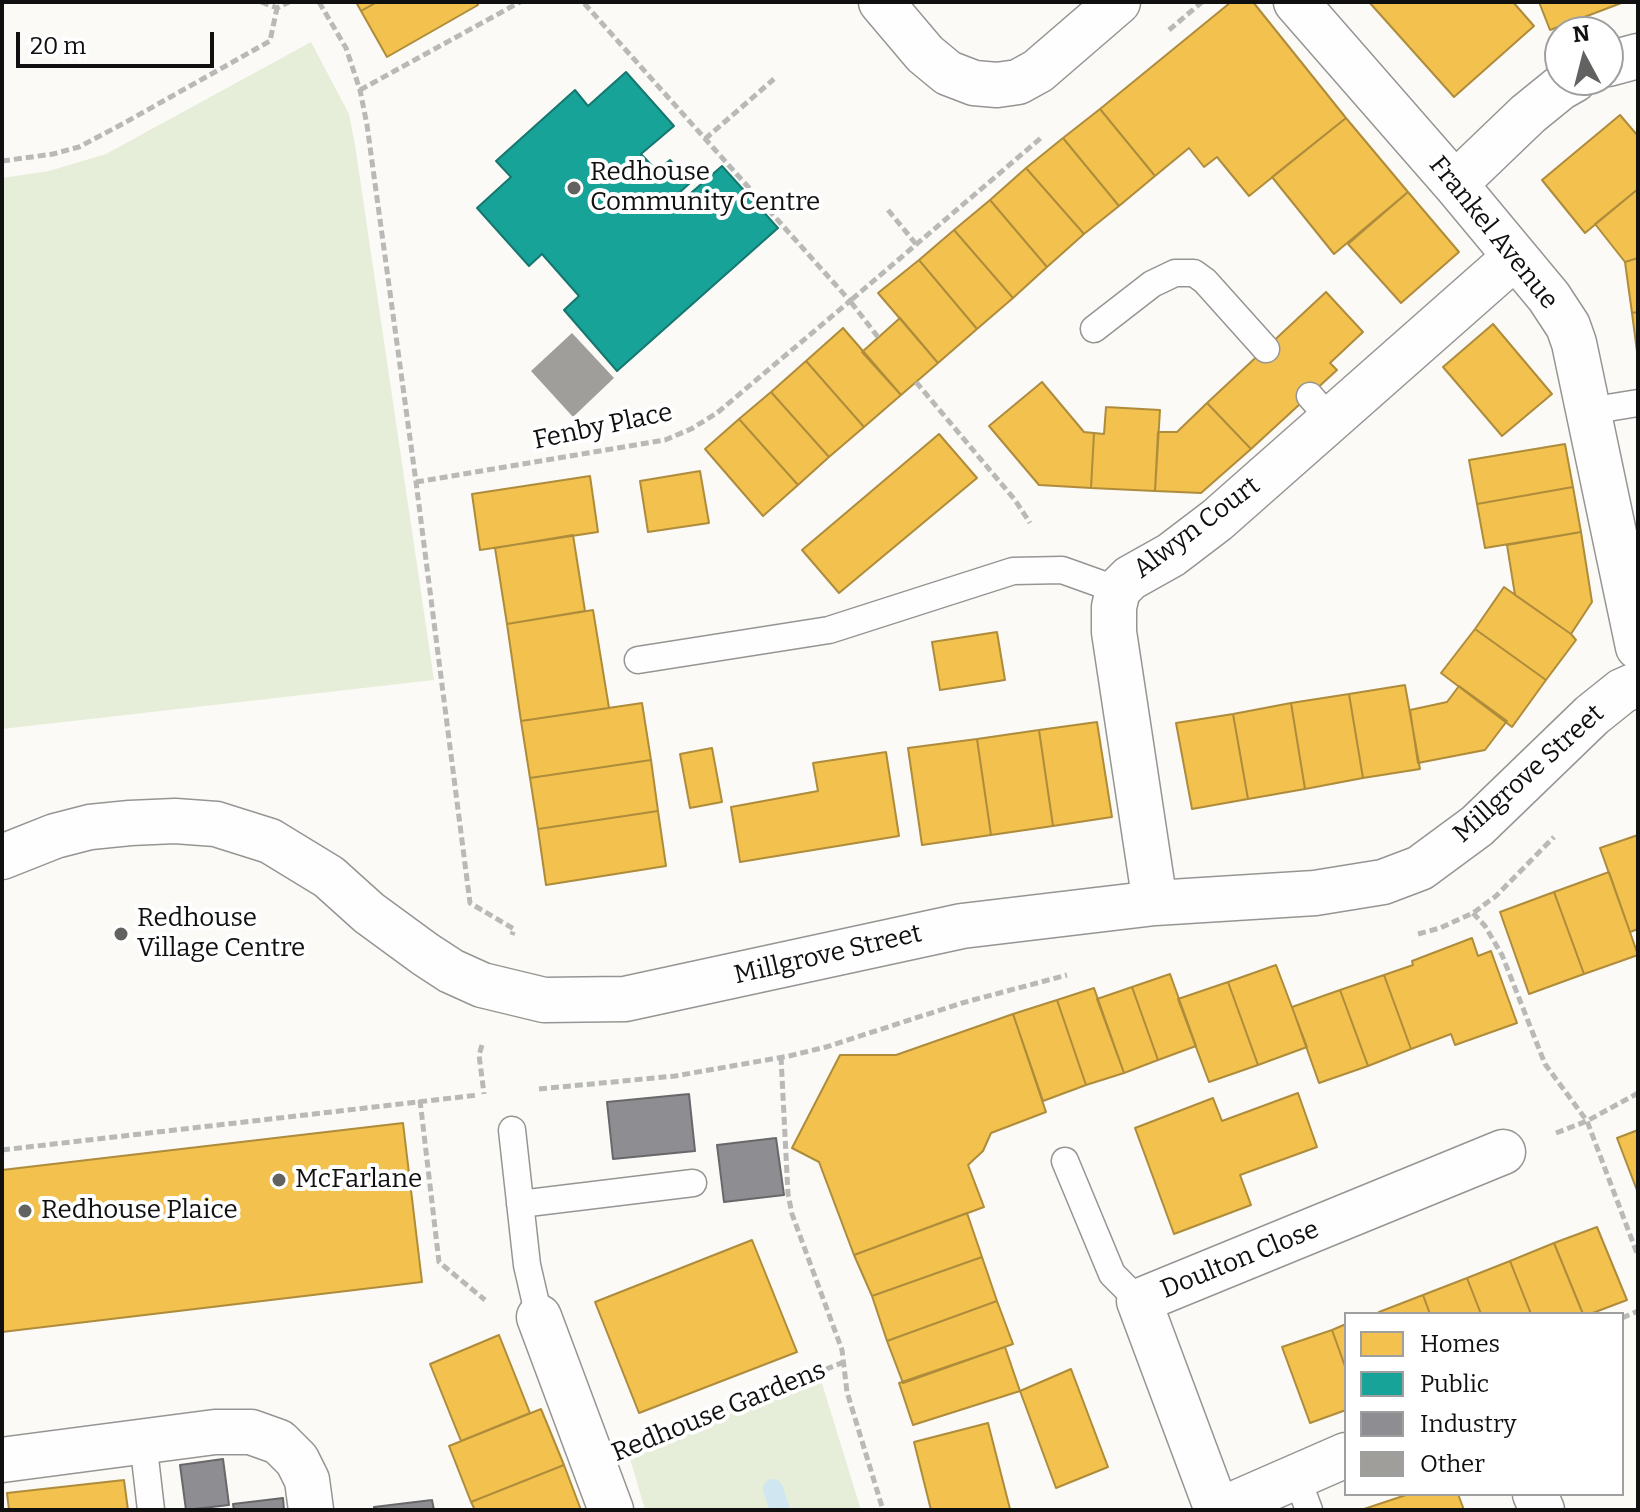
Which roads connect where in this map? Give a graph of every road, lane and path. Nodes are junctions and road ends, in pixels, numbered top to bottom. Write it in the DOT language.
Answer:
graph roads {
  1 [pos="261,2"];
  2 [pos="289,2"];
  3 [pos="319,2"];
  4 [pos="520,2"];
  5 [pos="583,2"];
  6 [pos="881,2"];
  7 [pos="1118,2"];
  8 [pos="1202,2"];
  9 [pos="1296,2"];
  10 [pos="277,8"];
  11 [pos="1166,32"];
  12 [pos="774,79"];
  13 [pos="360,90"];
  14 [pos="1552,96"];
  15 [pos="1047,133"];
  16 [pos="705,139"];
  17 [pos="2,161"];
  18 [pos="1455,184"];
  19 [pos="888,210"];
  20 [pos="916,244"];
  21 [pos="1515,257"];
  22 [pos="850,301"];
  23 [pos="1094,329"];
  24 [pos="878,337"];
  25 [pos="1266,349"];
  26 [pos="916,382"];
  27 [pos="1638,403"];
  28 [pos="1589,411"];
  29 [pos="416,482"];
  30 [pos="1062,570"];
  31 [pos="1118,590"];
  32 [pos="1638,647"];
  33 [pos="638,660"];
  34 [pos="1638,684"];
  35 [pos="1559,832"];
  36 [pos="2,857"];
  37 [pos="1155,903"];
  38 [pos="1473,913"];
  39 [pos="1413,935"];
  40 [pos="1073,974"];
  41 [pos="497,990"];
  42 [pos="781,1057"];
  43 [pos="532,1090"];
  44 [pos="1638,1093"];
  45 [pos="420,1100"];
  46 [pos="1587,1121"];
  47 [pos="512,1130"];
  48 [pos="2,1150"];
  49 [pos="1503,1152"];
  50 [pos="1065,1161"];
  51 [pos="693,1183"];
  52 [pos="520,1204"];
  53 [pos="1638,1256"];
  54 [pos="1139,1301"];
  55 [pos="494,1307"];
  56 [pos="539,1317"];
  57 [pos="844,1362"];
  58 [pos="143,1441"];
  59 [pos="1344,1457"];
  60 [pos="2,1460"];
  61 [pos="594,1461"];
  62 [pos="1303,1492"];
  63 [pos="151,1510"];
  64 [pos="311,1510"];
  65 [pos="611,1510"];
  66 [pos="883,1510"];
  67 [pos="1219,1510"];
  1 -- 10 [label="path"];
  2 -- 10 [label="path"];
  3 -- 13 [label="path"];
  4 -- 13 [label="path"];
  5 -- 16 [label="path"];
  6 -- 7 [label="street"];
  8 -- 11 [label="path"];
  9 -- 18 [label="street, Frankel Avenue"];
  10 -- 17 [label="path"];
  12 -- 16 [label="path"];
  13 -- 29 [label="path"];
  14 -- 18 [label="street"];
  15 -- 20 [label="path, Fenby Place"];
  16 -- 22 [label="path"];
  18 -- 21 [label="street, Frankel Avenue"];
  19 -- 20 [label="path"];
  20 -- 22 [label="path, Fenby Place"];
  21 -- 28 [label="street, Frankel Avenue"];
  21 -- 31 [label="street, Alwyn Court"];
  22 -- 24 [label="path"];
  22 -- 29 [label="path, Fenby Place"];
  23 -- 25 [label="lane"];
  26 -- 30 [label="path"];
  27 -- 28 [label="lane"];
  28 -- 32 [label="street, Frankel Avenue"];
  29 -- 41 [label="path"];
  30 -- 31 [label="lane"];
  30 -- 33 [label="lane"];
  31 -- 37 [label="street, Alwyn Court"];
  34 -- 37 [label="street, Millgrove Street"];
  35 -- 38 [label="path"];
  36 -- 41 [label="street, Millgrove Street"];
  37 -- 41 [label="street, Millgrove Street"];
  38 -- 39 [label="path"];
  38 -- 46 [label="path"];
  40 -- 42 [label="path"];
  41 -- 45 [label="path"];
  42 -- 43 [label="path"];
  42 -- 57 [label="path, Redhouse Gardens"];
  44 -- 46 [label="path"];
  45 -- 48 [label="path"];
  45 -- 55 [label="path"];
  46 -- 49 [label="path"];
  46 -- 53 [label="path"];
  47 -- 52 [label="lane, Redhouse Gardens"];
  49 -- 54 [label="street, Doulton Close"];
  50 -- 54 [label="lane"];
  51 -- 52 [label="lane"];
  52 -- 56 [label="lane, Redhouse Gardens"];
  54 -- 67 [label="street, Doulton Close"];
  56 -- 61 [label="street, Redhouse Gardens"];
  57 -- 61 [label="path, Redhouse Gardens"];
  57 -- 66 [label="path, Redhouse Gardens"];
  58 -- 60 [label="street"];
  58 -- 63 [label="lane"];
  58 -- 64 [label="street"];
  59 -- 62 [label="street, Doulton Close"];
  61 -- 65 [label="street, Redhouse Gardens"];
  62 -- 67 [label="street, Doulton Close"];
}
